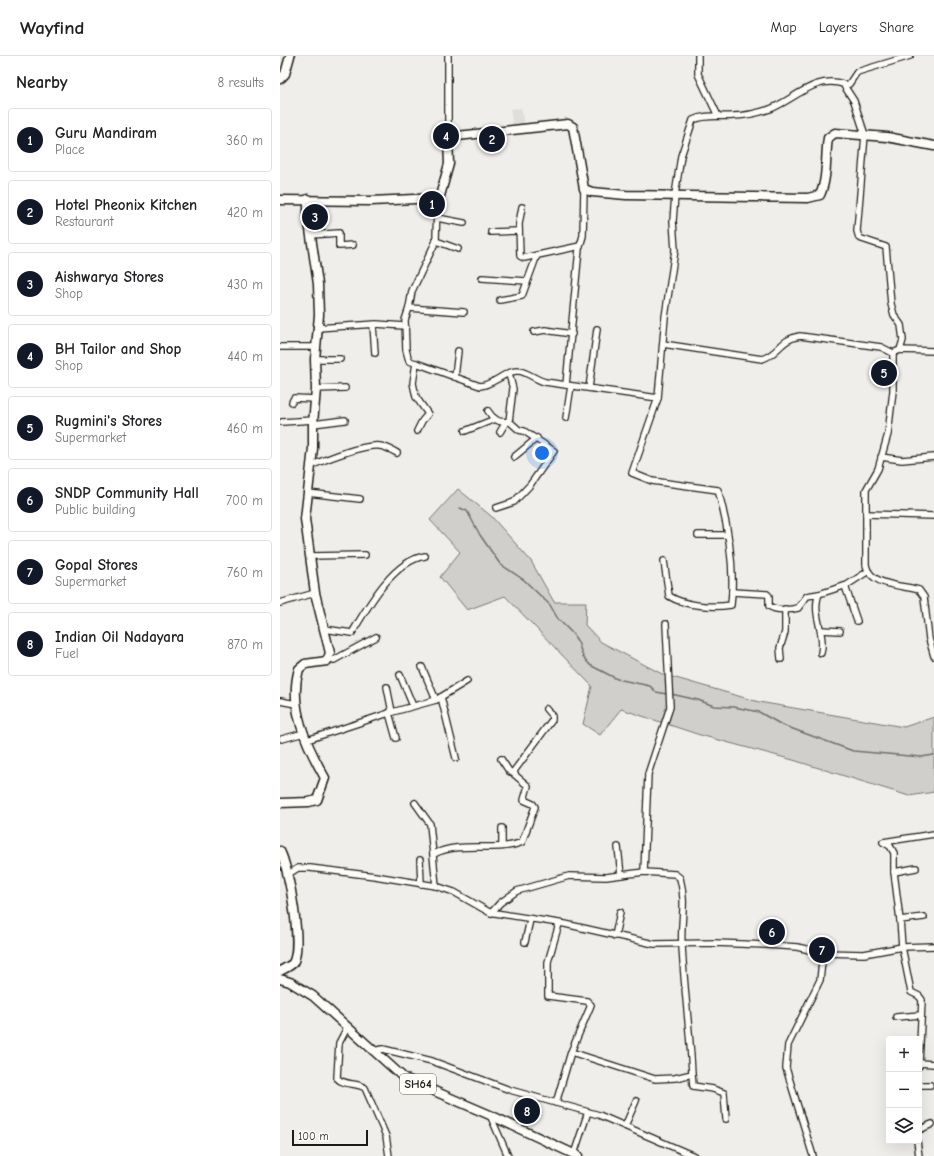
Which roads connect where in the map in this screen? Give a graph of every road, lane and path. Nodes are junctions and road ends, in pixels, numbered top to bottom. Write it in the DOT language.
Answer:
graph roads {
  1 [pos="290,56"];
  2 [pos="448,56"];
  3 [pos="698,56"];
  4 [pos="910,56"];
  5 [pos="280,79"];
  6 [pos="845,85"];
  7 [pos="718,116"];
  8 [pos="866,135"];
  9 [pos="448,137"];
  10 [pos="934,146"];
  11 [pos="584,189"];
  12 [pos="675,195"];
  13 [pos="436,198"];
  14 [pos="308,199"];
  15 [pos="280,200"];
  16 [pos="522,207"];
  17 [pos="437,218"];
  18 [pos="464,223"];
  19 [pos="519,231"];
  20 [pos="491,232"];
  21 [pos="311,235"];
  22 [pos="436,242"];
  23 [pos="353,245"];
  24 [pos="580,246"];
  25 [pos="458,249"];
  26 [pos="537,255"];
  27 [pos="482,278"];
  28 [pos="527,281"];
  29 [pos="500,300"];
  30 [pos="409,308"];
  31 [pos="464,312"];
  32 [pos="373,325"];
  33 [pos="405,326"];
  34 [pos="317,328"];
  35 [pos="596,329"];
  36 [pos="534,332"];
  37 [pos="572,334"];
  38 [pos="663,344"];
  39 [pos="280,347"];
  40 [pos="316,347"];
  41 [pos="900,350"];
  42 [pos="458,351"];
  43 [pos="934,352"];
  44 [pos="375,353"];
  45 [pos="893,353"];
  46 [pos="315,359"];
  47 [pos="340,359"];
  48 [pos="416,363"];
  49 [pos="508,374"];
  50 [pos="455,377"];
  51 [pos="569,386"];
  52 [pos="345,388"];
  53 [pos="589,388"];
  54 [pos="316,389"];
  55 [pos="315,398"];
  56 [pos="658,398"];
  57 [pos="292,402"];
  58 [pos="488,411"];
  59 [pos="566,418"];
  60 [pos="495,419"];
  61 [pos="345,420"];
  62 [pos="282,422"];
  63 [pos="313,422"];
  64 [pos="508,422"];
  65 [pos="417,431"];
  66 [pos="465,431"];
  67 [pos="500,432"];
  68 [pos="537,438"];
  69 [pos="397,454"];
  70 [pos="514,457"];
  71 [pos="881,457"];
  72 [pos="934,457"];
  73 [pos="310,466"];
  74 [pos="308,493"];
  75 [pos="360,499"];
  76 [pos="496,508"];
  77 [pos="866,514"];
  78 [pos="934,516"];
  79 [pos="698,535"];
  80 [pos="727,535"];
  81 [pos="365,555"];
  82 [pos="310,556"];
  83 [pos="425,556"];
  84 [pos="664,562"];
  85 [pos="867,572"];
  86 [pos="845,586"];
  87 [pos="732,592"];
  88 [pos="315,593"];
  89 [pos="819,594"];
  90 [pos="280,603"];
  91 [pos="785,609"];
  92 [pos="857,621"];
  93 [pos="666,624"];
  94 [pos="324,629"];
  95 [pos="821,630"];
  96 [pos="840,631"];
  97 [pos="376,637"];
  98 [pos="821,653"];
  99 [pos="934,656"];
  100 [pos="329,658"];
  101 [pos="781,659"];
  102 [pos="422,667"];
  103 [pos="400,675"];
  104 [pos="467,681"];
  105 [pos="387,687"];
  106 [pos="438,698"];
  107 [pos="280,701"];
  108 [pos="296,704"];
  109 [pos="413,706"];
  110 [pos="546,709"];
  111 [pos="391,712"];
  112 [pos="305,737"];
  113 [pos="396,738"];
  114 [pos="282,739"];
  115 [pos="456,758"];
  116 [pos="501,760"];
  117 [pos="514,774"];
  118 [pos="280,803"];
  119 [pos="415,803"];
  120 [pos="502,828"];
  121 [pos="934,834"];
  122 [pos="502,846"];
  123 [pos="618,847"];
  124 [pos="280,851"];
  125 [pos="434,854"];
  126 [pos="420,860"];
  127 [pos="916,868"];
  128 [pos="644,872"];
  129 [pos="894,872"];
  130 [pos="288,874"];
  131 [pos="621,875"];
  132 [pos="421,884"];
  133 [pos="436,886"];
  134 [pos="620,912"];
  135 [pos="491,913"];
  136 [pos="924,916"];
  137 [pos="530,920"];
  138 [pos="900,920"];
  139 [pos="559,924"];
  140 [pos="615,936"];
  141 [pos="525,942"];
  142 [pos="682,944"];
  143 [pos="934,946"];
  144 [pos="902,947"];
  145 [pos="823,953"];
  146 [pos="280,971"];
  147 [pos="280,979"];
  148 [pos="921,1015"];
  149 [pos="896,1017"];
  150 [pos="347,1028"];
  151 [pos="920,1036"];
  152 [pos="372,1051"];
  153 [pos="571,1052"];
  154 [pos="922,1064"];
  155 [pos="934,1064"];
  156 [pos="692,1074"];
  157 [pos="922,1085"];
  158 [pos="930,1085"];
  159 [pos="636,1101"];
  160 [pos="556,1103"];
  161 [pos="588,1112"];
  162 [pos="490,1115"];
  163 [pos="726,1119"];
  164 [pos="932,1124"];
  165 [pos="625,1126"];
  166 [pos="922,1129"];
  167 [pos="917,1144"];
  168 [pos="576,1155"];
  169 [pos="389,1156"];
  170 [pos="508,1156"];
  171 [pos="694,1156"];
  172 [pos="813,1156"];
  173 [pos="919,1156"];
  1 -- 5 [label="main road"];
  2 -- 9 [label="street"];
  3 -- 7 [label="street"];
  4 -- 6 [label="street"];
  6 -- 7 [label="street"];
  6 -- 8 [label="street"];
  7 -- 12 [label="street"];
  8 -- 10 [label="main road"];
  8 -- 12 [label="main road"];
  8 -- 41 [label="street"];
  9 -- 11 [label="main road"];
  9 -- 13 [label="main road"];
  11 -- 12 [label="main road"];
  11 -- 24 [label="street"];
  12 -- 38 [label="street"];
  13 -- 14 [label="main road"];
  13 -- 17 [label="street"];
  14 -- 15 [label="main road"];
  14 -- 21 [label="main road"];
  16 -- 19 [label="street"];
  17 -- 18 [label="street"];
  17 -- 22 [label="street"];
  19 -- 20 [label="street"];
  19 -- 26 [label="street"];
  21 -- 23 [label="street"];
  21 -- 34 [label="main road"];
  22 -- 25 [label="street"];
  22 -- 30 [label="street"];
  24 -- 26 [label="street"];
  24 -- 37 [label="street"];
  26 -- 28 [label="street"];
  27 -- 28 [label="street"];
  28 -- 29 [label="street"];
  30 -- 31 [label="street"];
  30 -- 33 [label="street"];
  32 -- 33 [label="street"];
  32 -- 34 [label="street"];
  32 -- 44 [label="street"];
  33 -- 48 [label="street"];
  34 -- 40 [label="main road"];
  35 -- 53 [label="street"];
  36 -- 37 [label="street"];
  37 -- 51 [label="street"];
  38 -- 45 [label="street"];
  38 -- 56 [label="street"];
  39 -- 40 [label="street"];
  40 -- 46 [label="main road"];
  41 -- 43 [label="street"];
  41 -- 45 [label="street"];
  42 -- 50 [label="street"];
  45 -- 71 [label="street"];
  46 -- 47 [label="street"];
  46 -- 54 [label="main road"];
  48 -- 50 [label="street"];
  48 -- 65 [label="street"];
  49 -- 50 [label="street"];
  49 -- 51 [label="street"];
  49 -- 64 [label="street"];
  51 -- 53 [label="street"];
  51 -- 59 [label="street"];
  52 -- 54 [label="street"];
  53 -- 56 [label="street"];
  54 -- 55 [label="main road"];
  55 -- 57 [label="street"];
  55 -- 63 [label="main road"];
  56 -- 80 [label="street"];
  58 -- 60 [label="street"];
  60 -- 64 [label="street"];
  60 -- 66 [label="street"];
  61 -- 63 [label="street"];
  62 -- 63 [label="street"];
  63 -- 73 [label="main road"];
  64 -- 67 [label="street"];
  64 -- 68 [label="street"];
  68 -- 70 [label="street"];
  68 -- 76 [label="street"];
  69 -- 73 [label="street"];
  71 -- 72 [label="street"];
  71 -- 77 [label="street"];
  73 -- 74 [label="main road"];
  74 -- 75 [label="street"];
  74 -- 82 [label="main road"];
  77 -- 78 [label="street"];
  77 -- 85 [label="street"];
  79 -- 80 [label="street"];
  80 -- 87 [label="street"];
  81 -- 82 [label="street"];
  82 -- 88 [label="main road"];
  83 -- 94 [label="street"];
  84 -- 87 [label="street"];
  85 -- 86 [label="street"];
  85 -- 99 [label="street"];
  86 -- 89 [label="street"];
  86 -- 92 [label="street"];
  87 -- 91 [label="street"];
  88 -- 90 [label="street"];
  88 -- 94 [label="main road"];
  89 -- 91 [label="street"];
  89 -- 95 [label="street"];
  91 -- 101 [label="street"];
  93 -- 128 [label="street"];
  94 -- 100 [label="main road"];
  95 -- 96 [label="street"];
  95 -- 98 [label="street"];
  97 -- 100 [label="street"];
  100 -- 108 [label="main road"];
  102 -- 106 [label="street"];
  103 -- 109 [label="street"];
  104 -- 106 [label="street"];
  105 -- 111 [label="street"];
  106 -- 109 [label="street"];
  106 -- 115 [label="street"];
  107 -- 108 [label="street"];
  108 -- 112 [label="main road"];
  109 -- 111 [label="street"];
  110 -- 117 [label="street"];
  111 -- 112 [label="street"];
  111 -- 113 [label="street"];
  112 -- 114 [label="street"];
  112 -- 118 [label="main road"];
  116 -- 117 [label="street"];
  117 -- 122 [label="street"];
  119 -- 125 [label="street"];
  120 -- 122 [label="street"];
  121 -- 129 [label="street"];
  122 -- 125 [label="street"];
  123 -- 131 [label="street"];
  124 -- 130 [label="main road"];
  125 -- 133 [label="street"];
  126 -- 132 [label="street"];
  127 -- 129 [label="street"];
  128 -- 131 [label="street"];
  128 -- 142 [label="street"];
  129 -- 138 [label="street"];
  130 -- 132 [label="street"];
  130 -- 146 [label="main road"];
  131 -- 135 [label="street"];
  132 -- 133 [label="street"];
  133 -- 135 [label="street"];
  134 -- 140 [label="street"];
  135 -- 137 [label="street"];
  136 -- 138 [label="street"];
  137 -- 139 [label="street"];
  137 -- 141 [label="street"];
  138 -- 144 [label="street"];
  139 -- 140 [label="street"];
  139 -- 153 [label="street"];
  140 -- 142 [label="street"];
  142 -- 145 [label="street"];
  142 -- 156 [label="street"];
  143 -- 144 [label="street"];
  144 -- 145 [label="street"];
  144 -- 148 [label="street"];
  145 -- 172 [label="street"];
  147 -- 150 [label="main road, SH64"];
  148 -- 149 [label="street"];
  148 -- 151 [label="street"];
  150 -- 152 [label="main road, SH64"];
  150 -- 169 [label="street"];
  152 -- 160 [label="street"];
  152 -- 162 [label="main road, SH64"];
  153 -- 156 [label="street"];
  153 -- 160 [label="street"];
  154 -- 155 [label="street"];
  156 -- 163 [label="street"];
  157 -- 158 [label="street"];
  159 -- 165 [label="street"];
  160 -- 161 [label="street"];
  161 -- 165 [label="street"];
  161 -- 168 [label="street"];
  162 -- 168 [label="main road, SH64"];
  162 -- 170 [label="street"];
  164 -- 166 [label="street"];
  165 -- 171 [label="street"];
  167 -- 173 [label="street"];
}
